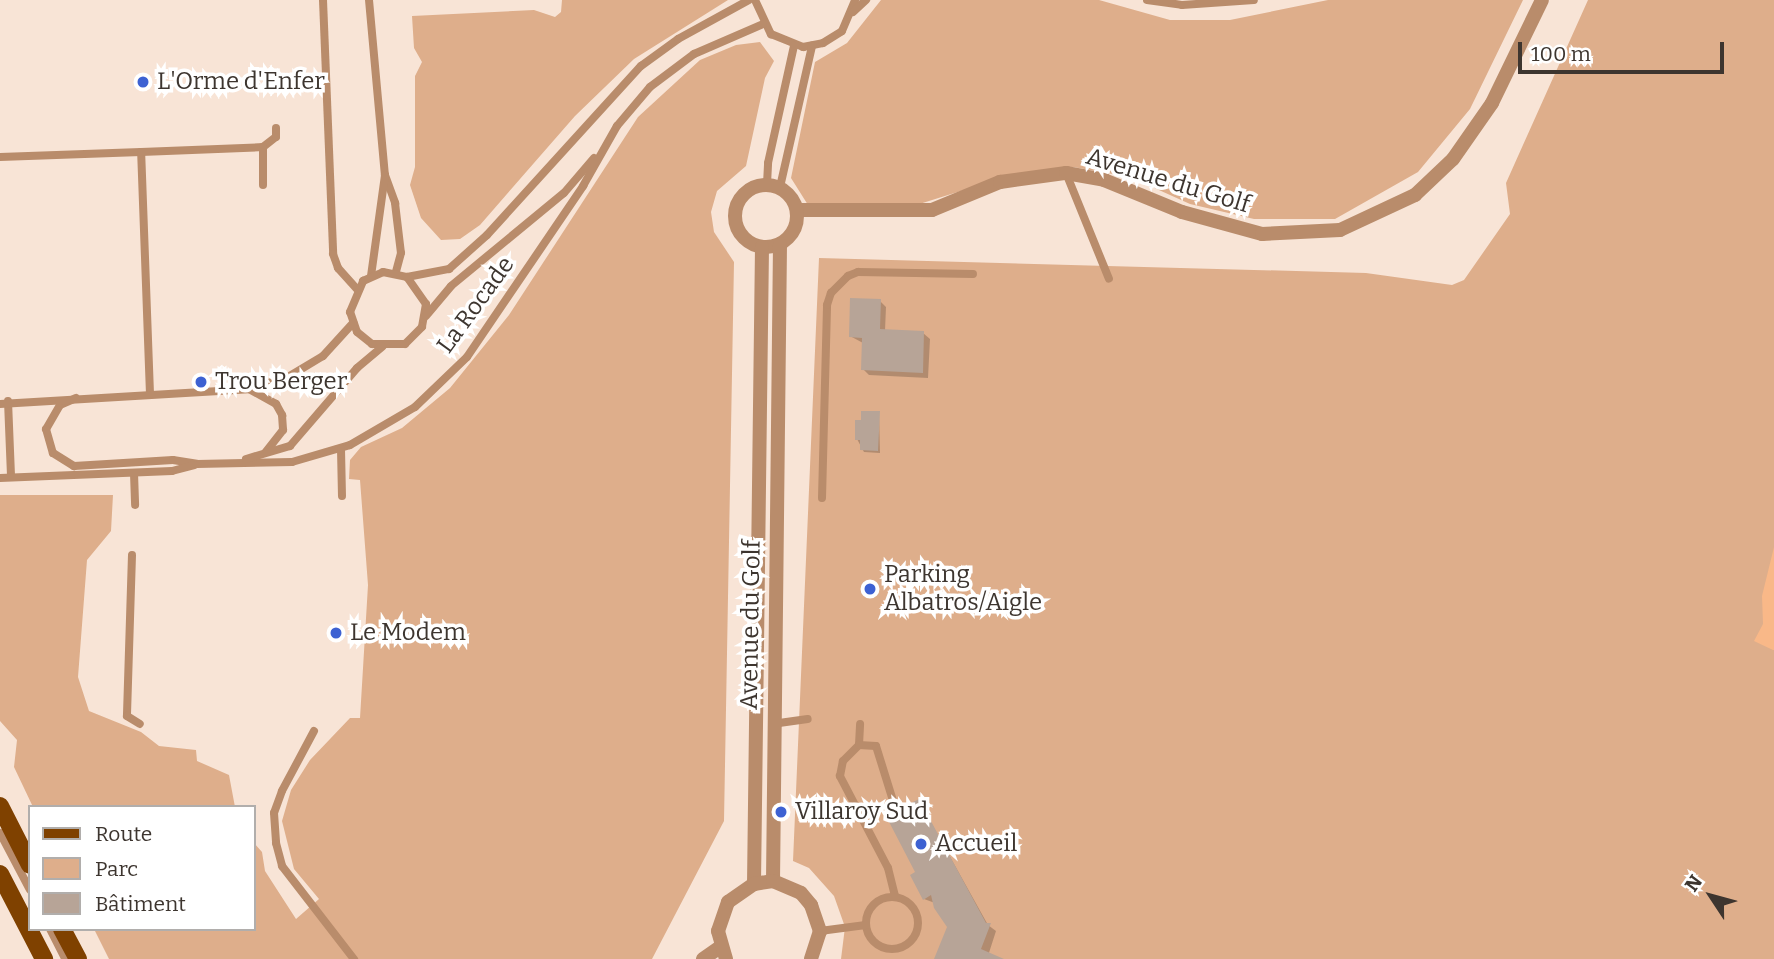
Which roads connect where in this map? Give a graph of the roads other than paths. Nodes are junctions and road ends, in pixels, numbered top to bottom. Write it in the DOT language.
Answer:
graph roads {
  1 [pos="323,0"];
  2 [pos="369,0"];
  3 [pos="749,0"];
  4 [pos="755,0"];
  5 [pos="855,0"];
  6 [pos="866,0"];
  7 [pos="1147,0"];
  8 [pos="1254,0"];
  9 [pos="1542,0"];
  10 [pos="853,12"];
  11 [pos="763,24"];
  12 [pos="794,46"];
  13 [pos="813,46"];
  14 [pos="617,127"];
  15 [pos="275,128"];
  16 [pos="263,147"];
  17 [pos="141,152"];
  18 [pos="0,156"];
  19 [pos="1066,173"];
  20 [pos="385,175"];
  21 [pos="263,185"];
  22 [pos="773,186"];
  23 [pos="797,210"];
  24 [pos="780,244"];
  25 [pos="762,247"];
  26 [pos="396,272"];
  27 [pos="973,274"];
  28 [pos="371,276"];
  29 [pos="407,277"];
  30 [pos="1109,279"];
  31 [pos="357,289"];
  32 [pos="426,316"];
  33 [pos="353,323"];
  34 [pos="382,347"];
  35 [pos="248,389"];
  36 [pos="150,394"];
  37 [pos="76,398"];
  38 [pos="4,402"];
  39 [pos="341,449"];
  40 [pos="266,453"];
  41 [pos="237,462"];
  42 [pos="197,464"];
  43 [pos="134,473"];
  44 [pos="11,477"];
  45 [pos="0,478"];
  46 [pos="342,496"];
  47 [pos="822,498"];
  48 [pos="135,505"];
  49 [pos="132,555"];
  50 [pos="808,719"];
  51 [pos="141,724"];
  52 [pos="772,724"];
  53 [pos="860,724"];
  54 [pos="314,730"];
  55 [pos="859,745"];
  56 [pos="0,806"];
  57 [pos="895,807"];
  58 [pos="0,832"];
  59 [pos="28,861"];
  60 [pos="0,874"];
  61 [pos="773,881"];
  62 [pos="754,884"];
  63 [pos="28,886"];
  64 [pos="895,896"];
  65 [pos="866,925"];
  66 [pos="28,928"];
  67 [pos="30,931"];
  68 [pos="51,931"];
  69 [pos="63,931"];
  70 [pos="820,931"];
  71 [pos="899,949"];
  72 [pos="723,953"];
  73 [pos="44,959"];
  74 [pos="65,959"];
  75 [pos="78,959"];
  76 [pos="354,959"];
  77 [pos="703,959"];
  78 [pos="811,959"];
  79 [pos="900,959"];
  1 -- 31 [label="lane"];
  2 -- 20 [label="lane"];
  3 -- 29 [label="lane, La Rocade"];
  4 -- 11 [label="lane"];
  5 -- 10 [label="lane"];
  6 -- 10 [label="lane"];
  7 -- 8 [label="lane"];
  9 -- 19 [label="street, Avenue du Golf"];
  10 -- 13 [label="lane"];
  11 -- 12 [label="lane"];
  11 -- 14 [label="lane, La Rocade"];
  12 -- 13 [label="lane"];
  12 -- 22 [label="lane"];
  13 -- 22 [label="lane"];
  14 -- 32 [label="lane, La Rocade"];
  14 -- 39 [label="lane, La Rocade"];
  15 -- 16 [label="lane"];
  16 -- 17 [label="lane"];
  16 -- 21 [label="lane"];
  17 -- 18 [label="lane"];
  17 -- 36 [label="lane"];
  19 -- 23 [label="street, Avenue du Golf"];
  19 -- 30 [label="lane"];
  20 -- 26 [label="lane"];
  20 -- 28 [label="lane"];
  22 -- 23 [label="street"];
  22 -- 25 [label="street"];
  23 -- 24 [label="street, Avenue du Golf"];
  24 -- 25 [label="street"];
  24 -- 52 [label="street, Avenue du Golf"];
  25 -- 62 [label="street, Avenue du Golf"];
  26 -- 28 [label="lane"];
  26 -- 29 [label="lane"];
  27 -- 47 [label="lane"];
  28 -- 31 [label="lane"];
  29 -- 32 [label="lane"];
  31 -- 33 [label="lane"];
  32 -- 34 [label="lane"];
  33 -- 34 [label="lane"];
  33 -- 35 [label="lane"];
  34 -- 40 [label="lane, La Rocade"];
  35 -- 36 [label="lane"];
  35 -- 40 [label="lane"];
  36 -- 37 [label="lane"];
  37 -- 38 [label="lane"];
  37 -- 42 [label="lane, La Rocade"];
  38 -- 44 [label="lane"];
  39 -- 41 [label="lane, La Rocade"];
  39 -- 46 [label="lane"];
  40 -- 41 [label="lane, La Rocade"];
  41 -- 42 [label="lane, La Rocade"];
  42 -- 43 [label="lane, La Rocade"];
  43 -- 44 [label="lane, La Rocade"];
  43 -- 48 [label="lane"];
  44 -- 45 [label="lane, La Rocade"];
  49 -- 51 [label="lane"];
  50 -- 52 [label="lane"];
  52 -- 61 [label="street, Avenue du Golf"];
  53 -- 55 [label="lane"];
  54 -- 76 [label="lane"];
  55 -- 57 [label="lane"];
  55 -- 64 [label="lane"];
  56 -- 59 [label="main road"];
  58 -- 63 [label="lane"];
  60 -- 66 [label="main road"];
  61 -- 62 [label="street"];
  61 -- 70 [label="street"];
  62 -- 72 [label="street"];
  64 -- 65 [label="lane"];
  64 -- 71 [label="lane"];
  65 -- 70 [label="lane"];
  65 -- 71 [label="lane"];
  67 -- 73 [label="main road"];
  68 -- 74 [label="lane"];
  69 -- 75 [label="main road"];
  70 -- 78 [label="street"];
  71 -- 79 [label="lane"];
  72 -- 77 [label="street"];
}
